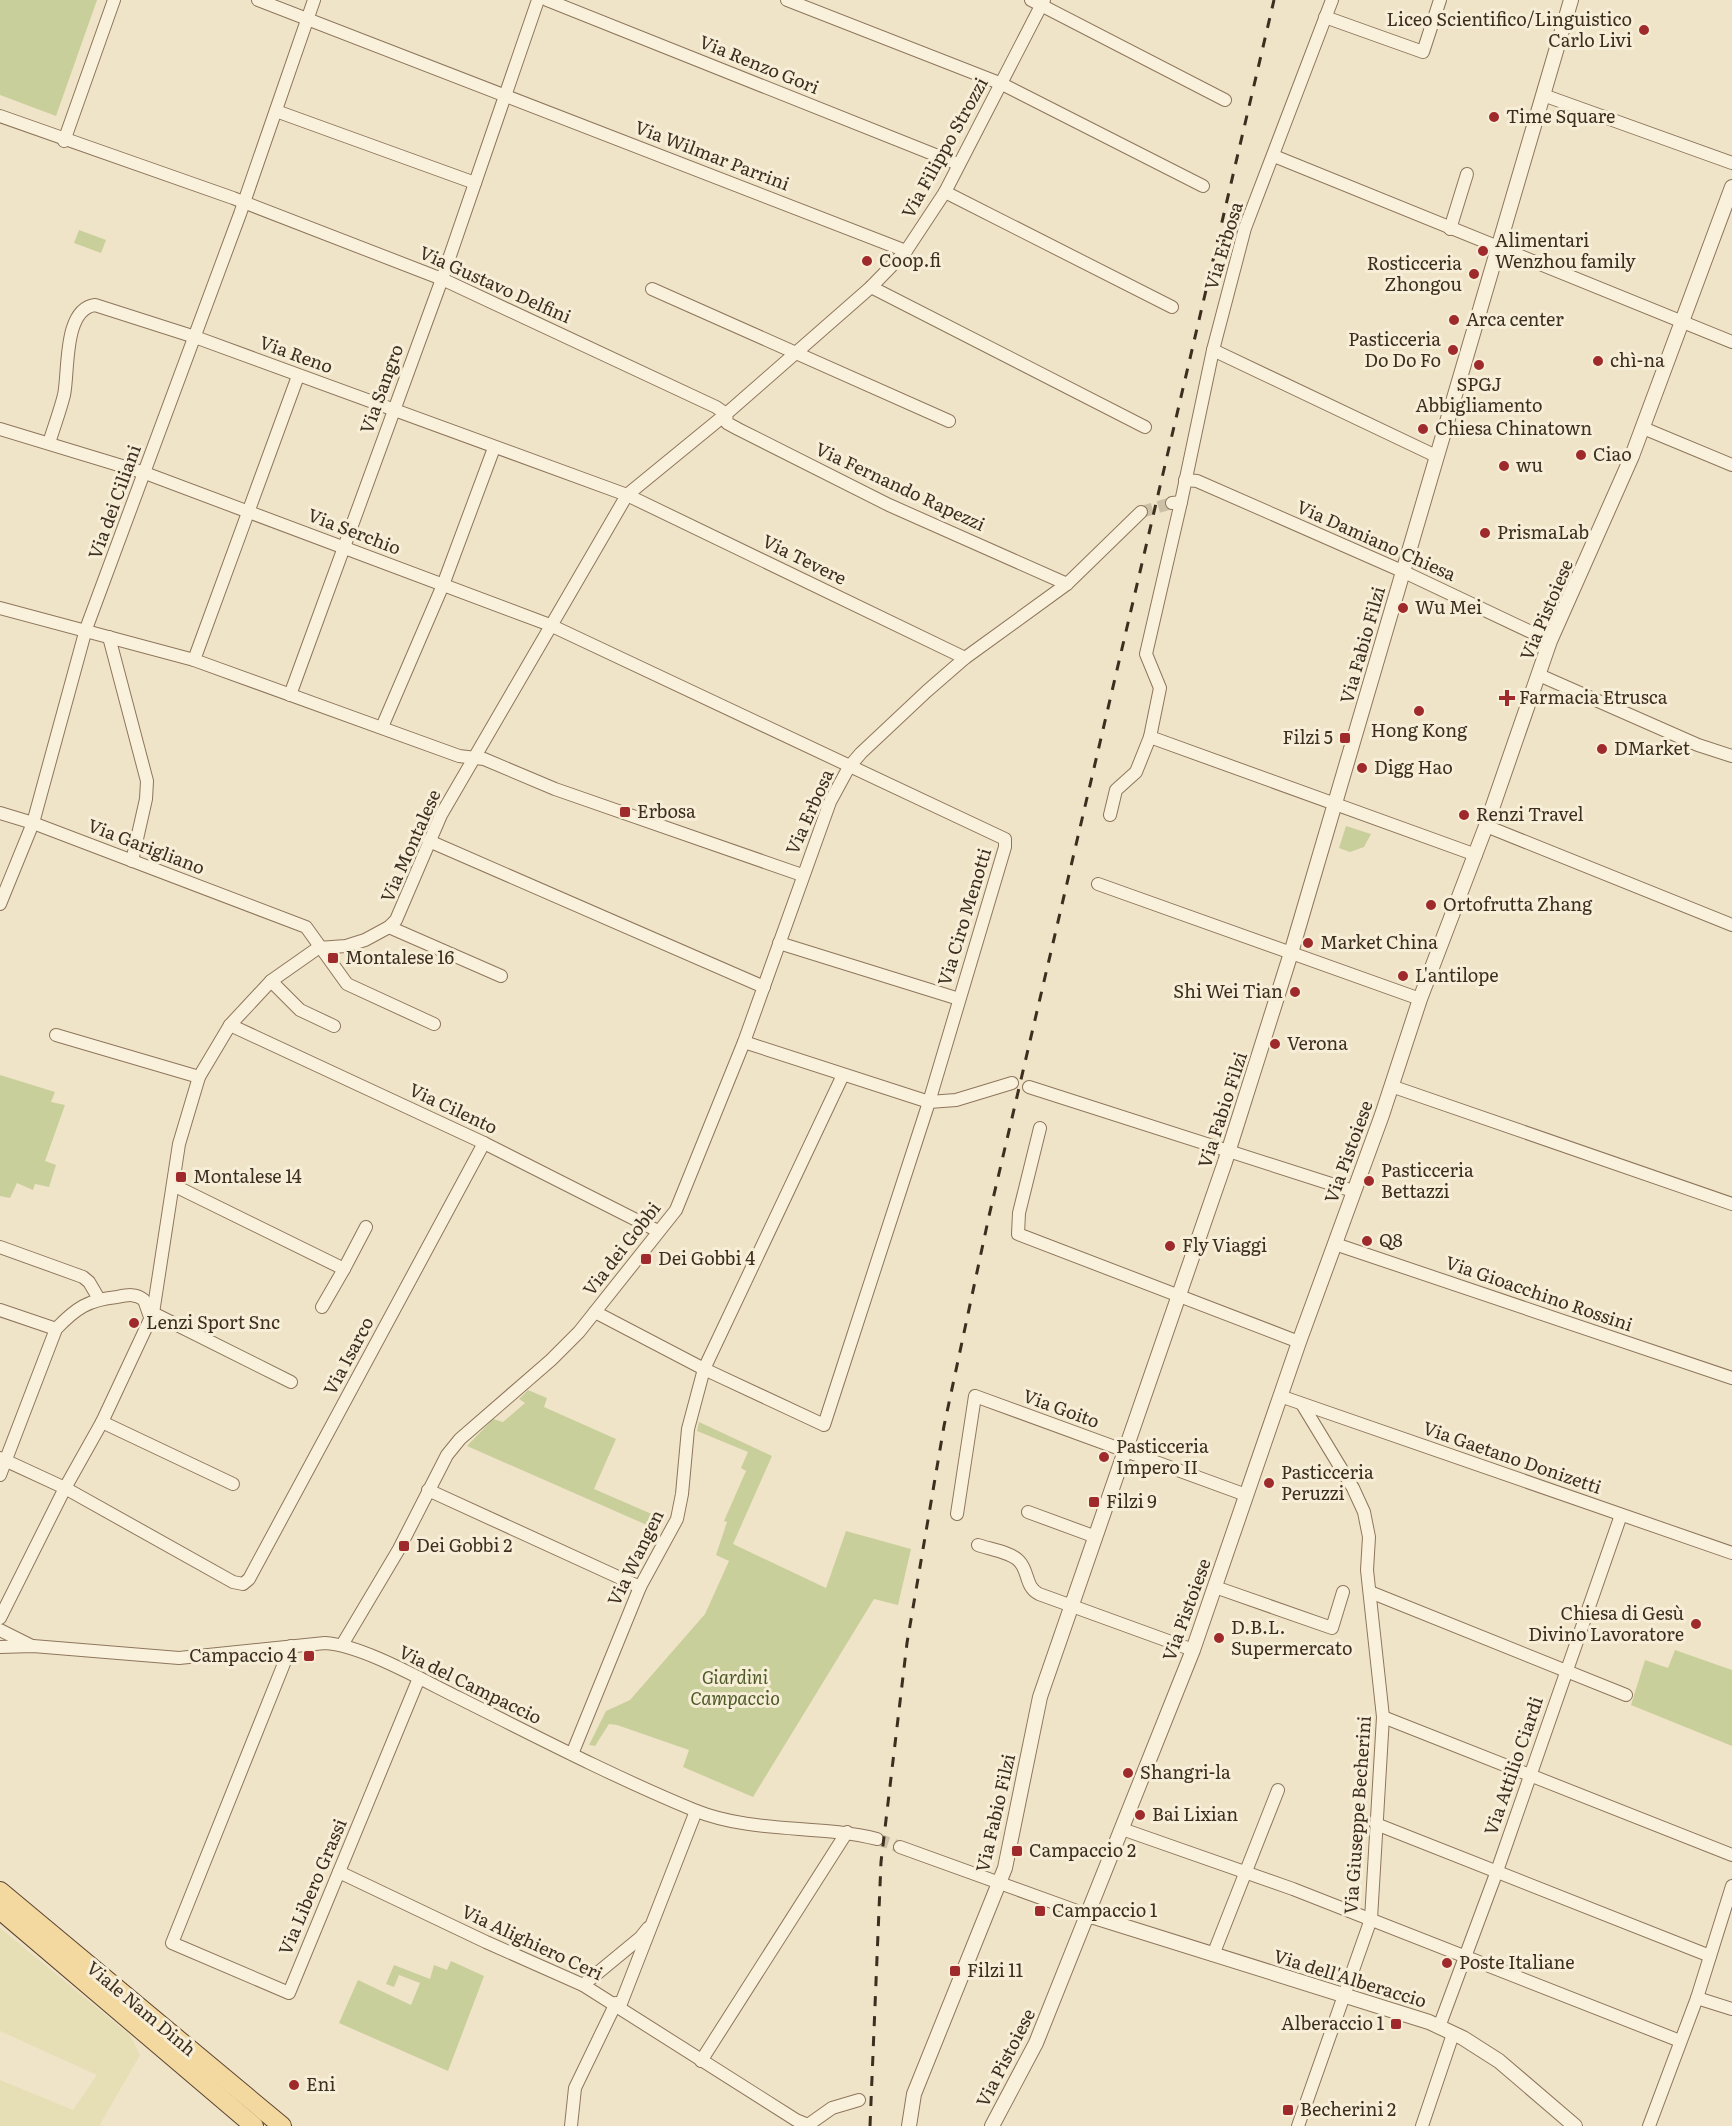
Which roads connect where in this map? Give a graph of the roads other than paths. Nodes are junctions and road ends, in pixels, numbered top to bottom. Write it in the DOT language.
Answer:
graph roads {
  1 [pos="114,0"];
  2 [pos="258,0"];
  3 [pos="314,0"];
  4 [pos="538,0"];
  5 [pos="547,0"];
  6 [pos="787,0"];
  7 [pos="1332,0"];
  8 [pos="1440,0"];
  9 [pos="1571,0"];
  10 [pos="1039,1"];
  11 [pos="1325,17"];
  12 [pos="309,18"];
  13 [pos="1002,84"];
  14 [pos="505,95"];
  15 [pos="1543,95"];
  16 [pos="1226,100"];
  17 [pos="276,111"];
  18 [pos="0,116"];
  19 [pos="64,141"];
  20 [pos="1274,156"];
  21 [pos="1732,163"];
  22 [pos="958,164"];
  23 [pos="1467,174"];
  24 [pos="475,183"];
  25 [pos="1203,186"];
  26 [pos="1732,187"];
  27 [pos="945,192"];
  28 [pos="244,204"];
  29 [pos="1450,229"];
  30 [pos="1498,247"];
  31 [pos="906,251"];
  32 [pos="442,279"];
  33 [pos="871,287"];
  34 [pos="652,289"];
  35 [pos="1172,307"];
  36 [pos="1682,321"];
  37 [pos="195,337"];
  38 [pos="1732,342"];
  39 [pos="1213,350"];
  40 [pos="795,352"];
  41 [pos="297,376"];
  42 [pos="394,411"];
  43 [pos="723,416"];
  44 [pos="949,421"];
  45 [pos="1144,427"];
  46 [pos="1642,428"];
  47 [pos="0,429"];
  48 [pos="49,443"];
  49 [pos="494,448"];
  50 [pos="1436,456"];
  51 [pos="1732,465"];
  52 [pos="145,473"];
  53 [pos="1185,480"];
  54 [pos="627,495"];
  55 [pos="248,511"];
  56 [pos="1141,512"];
  57 [pos="342,547"];
  58 [pos="1402,571"];
  59 [pos="1067,584"];
  60 [pos="443,585"];
  61 [pos="0,608"];
  62 [pos="550,626"];
  63 [pos="86,630"];
  64 [pos="109,637"];
  65 [pos="1550,642"];
  66 [pos="965,658"];
  67 [pos="194,660"];
  68 [pos="1539,675"];
  69 [pos="290,695"];
  70 [pos="382,727"];
  71 [pos="1150,737"];
  72 [pos="476,756"];
  73 [pos="1732,756"];
  74 [pos="849,767"];
  75 [pos="1335,805"];
  76 [pos="0,813"];
  77 [pos="1110,815"];
  78 [pos="33,823"];
  79 [pos="1486,826"];
  80 [pos="429,841"];
  81 [pos="1476,855"];
  82 [pos="132,861"];
  83 [pos="802,875"];
  84 [pos="1098,884"];
  85 [pos="0,904"];
  86 [pos="1732,925"];
  87 [pos="389,927"];
  88 [pos="779,943"];
  89 [pos="318,948"];
  90 [pos="1291,953"];
  91 [pos="501,976"];
  92 [pos="271,981"];
  93 [pos="764,987"];
  94 [pos="959,999"];
  95 [pos="1420,999"];
  96 [pos="434,1024"];
  97 [pos="230,1025"];
  98 [pos="334,1026"];
  99 [pos="56,1035"];
  100 [pos="744,1042"];
  101 [pos="843,1075"];
  102 [pos="199,1077"];
  103 [pos="1012,1083"];
  104 [pos="1391,1086"];
  105 [pos="1029,1087"];
  106 [pos="929,1102"];
  107 [pos="1041,1128"];
  108 [pos="484,1143"];
  109 [pos="1229,1151"];
  110 [pos="173,1185"];
  111 [pos="1353,1191"];
  112 [pos="1732,1204"];
  113 [pos="366,1227"];
  114 [pos="658,1231"];
  115 [pos="1335,1244"];
  116 [pos="0,1247"];
  117 [pos="344,1269"];
  118 [pos="1179,1297"];
  119 [pos="99,1299"];
  120 [pos="322,1307"];
  121 [pos="0,1310"];
  122 [pos="153,1311"];
  123 [pos="595,1312"];
  124 [pos="56,1329"];
  125 [pos="1299,1342"];
  126 [pos="704,1369"];
  127 [pos="1732,1378"];
  128 [pos="291,1382"];
  129 [pos="1280,1396"];
  130 [pos="1302,1404"];
  131 [pos="102,1422"];
  132 [pos="1125,1451"];
  133 [pos="2,1459"];
  134 [pos="0,1475"];
  135 [pos="233,1484"];
  136 [pos="65,1488"];
  137 [pos="428,1490"];
  138 [pos="1246,1495"];
  139 [pos="1028,1512"];
  140 [pos="957,1514"];
  141 [pos="1621,1515"];
  142 [pos="1096,1537"];
  143 [pos="978,1545"];
  144 [pos="1732,1553"];
  145 [pos="640,1587"];
  146 [pos="1215,1587"];
  147 [pos="1343,1592"];
  148 [pos="1370,1592"];
  149 [pos="1073,1607"];
  150 [pos="0,1618"];
  151 [pos="0,1630"];
  152 [pos="342,1645"];
  153 [pos="33,1646"];
  154 [pos="291,1646"];
  155 [pos="0,1647"];
  156 [pos="1193,1650"];
  157 [pos="1566,1672"];
  158 [pos="419,1678"];
  159 [pos="1626,1695"];
  160 [pos="1383,1718"];
  161 [pos="572,1754"];
  162 [pos="1529,1776"];
  163 [pos="1278,1790"];
  164 [pos="696,1810"];
  165 [pos="1376,1824"];
  166 [pos="1122,1829"];
  167 [pos="847,1832"];
  168 [pos="878,1839"];
  169 [pos="900,1847"];
  170 [pos="1732,1855"];
  171 [pos="1497,1871"];
  172 [pos="339,1872"];
  173 [pos="1247,1873"];
  174 [pos="999,1883"];
  175 [pos="1732,1886"];
  176 [pos="0,1891"];
  177 [pos="0,1910"];
  178 [pos="1088,1915"];
  179 [pos="1371,1919"];
  180 [pos="649,1927"];
  181 [pos="1213,1955"];
  182 [pos="1710,1956"];
  183 [pos="1466,1957"];
  184 [pos="583,1985"];
  185 [pos="1344,1996"];
  186 [pos="1697,1998"];
  187 [pos="618,2005"];
  188 [pos="1732,2009"];
  189 [pos="1438,2027"];
  190 [pos="1453,2034"];
  191 [pos="1680,2041"];
  192 [pos="701,2061"];
  193 [pos="859,2100"];
  194 [pos="254,2126"];
  195 [pos="282,2126"];
  196 [pos="571,2126"];
  197 [pos="909,2126"];
  198 [pos="992,2126"];
  199 [pos="1298,2126"];
  200 [pos="1422,2126"];
  201 [pos="1575,2126"];
  202 [pos="1649,2126"];
  1 -- 19 [label="street"];
  2 -- 12 [label="street, Via Wilmar Parrini"];
  3 -- 12 [label="street, Via dei Ciliani"];
  4 -- 14 [label="street, Via Sangro"];
  5 -- 22 [label="street, Via Renzo Gori"];
  6 -- 13 [label="street"];
  7 -- 11 [label="street, Via Erbosa"];
  8 -- 11 [label="street"];
  9 -- 15 [label="street, Via Fabio Filzi"];
  10 -- 13 [label="street, Via Filippo Strozzi"];
  10 -- 16 [label="street"];
  11 -- 20 [label="street, Via Erbosa"];
  12 -- 14 [label="street, Via Wilmar Parrini"];
  12 -- 17 [label="street, Via dei Ciliani"];
  13 -- 22 [label="street, Via Filippo Strozzi"];
  13 -- 25 [label="street"];
  14 -- 24 [label="street, Via Sangro"];
  14 -- 31 [label="street, Via Wilmar Parrini"];
  15 -- 21 [label="street"];
  15 -- 30 [label="street, Via Fabio Filzi"];
  17 -- 24 [label="street"];
  17 -- 28 [label="street, Via dei Ciliani"];
  18 -- 19 [label="street, Via Gustavo Delfini"];
  19 -- 28 [label="street, Via Gustavo Delfini"];
  20 -- 29 [label="street"];
  20 -- 39 [label="street, Via Erbosa"];
  22 -- 27 [label="street, Via Filippo Strozzi"];
  23 -- 29 [label="street"];
  24 -- 32 [label="street, Via Sangro"];
  26 -- 36 [label="street, Via Pistoiese"];
  27 -- 31 [label="street, Via Filippo Strozzi"];
  27 -- 35 [label="street"];
  28 -- 32 [label="street, Via Gustavo Delfini"];
  28 -- 37 [label="street, Via dei Ciliani"];
  29 -- 30 [label="street"];
  30 -- 36 [label="street"];
  30 -- 50 [label="street, Via Fabio Filzi"];
  31 -- 33 [label="street, Via Filippo Strozzi"];
  32 -- 42 [label="street, Via Sangro"];
  32 -- 43 [label="street, Via Gustavo Delfini"];
  33 -- 40 [label="street, Via Filippo Strozzi"];
  33 -- 45 [label="street"];
  34 -- 40 [label="street"];
  36 -- 38 [label="street"];
  36 -- 46 [label="street, Via Pistoiese"];
  37 -- 41 [label="street, Via Reno"];
  37 -- 48 [label="street, Via Reno"];
  37 -- 52 [label="street, Via dei Ciliani"];
  39 -- 50 [label="street"];
  39 -- 53 [label="street, Via Erbosa"];
  40 -- 43 [label="street, Via Filippo Strozzi"];
  40 -- 44 [label="street"];
  41 -- 42 [label="street, Via Reno"];
  41 -- 55 [label="street"];
  42 -- 49 [label="street, Via Reno"];
  42 -- 57 [label="street, Via Sangro"];
  43 -- 54 [label="street, Via Montalese"];
  43 -- 59 [label="street, Via Fernando Rapezzi"];
  46 -- 51 [label="street"];
  46 -- 65 [label="street, Via Pistoiese"];
  47 -- 48 [label="street, Via Serchio"];
  48 -- 52 [label="street, Via Serchio"];
  49 -- 54 [label="street, Via Reno"];
  49 -- 60 [label="street"];
  50 -- 58 [label="street, Via Fabio Filzi"];
  52 -- 55 [label="street, Via Serchio"];
  52 -- 63 [label="street, Via dei Ciliani"];
  53 -- 58 [label="street, Via Damiano Chiesa"];
  53 -- 71 [label="street, Via Erbosa"];
  54 -- 62 [label="street, Via Montalese"];
  54 -- 66 [label="street, Via Tevere"];
  55 -- 57 [label="street, Via Serchio"];
  55 -- 67 [label="street"];
  56 -- 59 [label="street, Via Erbosa"];
  57 -- 60 [label="street, Via Serchio"];
  57 -- 69 [label="street, Via Sangro"];
  58 -- 65 [label="street, Via Damiano Chiesa"];
  58 -- 75 [label="street, Via Fabio Filzi"];
  59 -- 66 [label="street, Via Erbosa"];
  60 -- 62 [label="street, Via Serchio"];
  60 -- 70 [label="street"];
  61 -- 63 [label="street"];
  62 -- 72 [label="street, Via Montalese"];
  62 -- 74 [label="street, Via Serchio"];
  63 -- 64 [label="street"];
  63 -- 78 [label="street, Via dei Ciliani"];
  64 -- 67 [label="street"];
  64 -- 82 [label="street"];
  65 -- 68 [label="street, Via Pistoiese"];
  66 -- 74 [label="street, Via Erbosa"];
  67 -- 69 [label="street"];
  68 -- 73 [label="street"];
  68 -- 79 [label="street, Via Pistoiese"];
  69 -- 70 [label="street"];
  70 -- 72 [label="street"];
  71 -- 75 [label="street"];
  71 -- 77 [label="street, Via Erbosa"];
  72 -- 80 [label="street, Via Montalese"];
  72 -- 83 [label="street, Via Erbosa"];
  74 -- 83 [label="street, Via Erbosa"];
  74 -- 94 [label="street, Via Ciro Menotti"];
  75 -- 81 [label="street"];
  75 -- 90 [label="street, Via Fabio Filzi"];
  76 -- 78 [label="street, Via Garigliano"];
  78 -- 82 [label="street, Via Garigliano"];
  78 -- 85 [label="street"];
  79 -- 81 [label="street, Via Pistoiese"];
  79 -- 86 [label="street"];
  80 -- 87 [label="street, Via Montalese"];
  80 -- 93 [label="street"];
  81 -- 95 [label="street, Via Pistoiese"];
  82 -- 89 [label="street, Via Garigliano"];
  83 -- 88 [label="street, Via dei Gobbi"];
  84 -- 90 [label="street"];
  87 -- 89 [label="street, Via Montalese"];
  87 -- 91 [label="street"];
  88 -- 93 [label="street, Via dei Gobbi"];
  88 -- 94 [label="street"];
  89 -- 92 [label="street, Via Montalese"];
  89 -- 96 [label="street, Via Garigliano"];
  90 -- 95 [label="street"];
  90 -- 109 [label="street, Via Fabio Filzi"];
  92 -- 97 [label="street, Via Montalese"];
  92 -- 98 [label="street"];
  93 -- 100 [label="street, Via dei Gobbi"];
  94 -- 106 [label="street, Via Ciro Menotti"];
  95 -- 104 [label="street, Via Pistoiese"];
  97 -- 102 [label="street, Via Montalese"];
  97 -- 108 [label="street, Via Cilento"];
  99 -- 102 [label="street"];
  100 -- 101 [label="street"];
  100 -- 114 [label="street, Via dei Gobbi"];
  101 -- 106 [label="street"];
  101 -- 126 [label="street, Via Wangen"];
  102 -- 110 [label="street, Via Montalese"];
  103 -- 106 [label="street"];
  104 -- 111 [label="street, Via Pistoiese"];
  104 -- 112 [label="street"];
  105 -- 109 [label="street"];
  106 -- 126 [label="street, Via Ciro Menotti"];
  107 -- 118 [label="street"];
  108 -- 114 [label="street, Via Cilento"];
  108 -- 136 [label="street, Via Isarco"];
  109 -- 111 [label="street"];
  109 -- 118 [label="street, Via Fabio Filzi"];
  110 -- 117 [label="street"];
  110 -- 122 [label="street, Via Montalese"];
  111 -- 115 [label="street, Via Pistoiese"];
  113 -- 117 [label="street"];
  114 -- 123 [label="street, Via dei Gobbi"];
  115 -- 125 [label="street, Via Pistoiese"];
  115 -- 127 [label="street, Via Gioacchino Rossini"];
  116 -- 119 [label="street"];
  117 -- 120 [label="street"];
  118 -- 125 [label="street"];
  118 -- 132 [label="street, Via Fabio Filzi"];
  119 -- 122 [label="street"];
  119 -- 124 [label="street"];
  121 -- 124 [label="street"];
  122 -- 128 [label="street"];
  122 -- 131 [label="street, Via Montalese"];
  123 -- 126 [label="street"];
  123 -- 137 [label="street, Via dei Gobbi"];
  124 -- 133 [label="street"];
  125 -- 129 [label="street, Via Pistoiese"];
  126 -- 145 [label="street, Via Wangen"];
  129 -- 130 [label="street, Via Gaetano Donizetti"];
  129 -- 138 [label="street, Via Pistoiese"];
  130 -- 141 [label="street, Via Gaetano Donizetti"];
  130 -- 148 [label="street, Via Giuseppe Becherini"];
  131 -- 135 [label="street"];
  131 -- 136 [label="street, Via Montalese"];
  132 -- 138 [label="street, Via Goito"];
  132 -- 140 [label="street, Via Goito"];
  132 -- 142 [label="street, Via Fabio Filzi"];
  133 -- 134 [label="street"];
  133 -- 136 [label="street"];
  136 -- 150 [label="street, Via Montalese"];
  137 -- 145 [label="street"];
  137 -- 152 [label="street, Via dei Gobbi"];
  138 -- 146 [label="street, Via Pistoiese"];
  139 -- 142 [label="street"];
  141 -- 144 [label="street, Via Gaetano Donizetti"];
  141 -- 157 [label="street, Via Attilio Ciardi"];
  142 -- 149 [label="street, Via Fabio Filzi"];
  143 -- 149 [label="street"];
  145 -- 161 [label="street, Via Wangen"];
  146 -- 147 [label="street"];
  146 -- 156 [label="street, Via Pistoiese"];
  148 -- 157 [label="street"];
  148 -- 160 [label="street, Via Giuseppe Becherini"];
  149 -- 156 [label="street"];
  149 -- 174 [label="street, Via Fabio Filzi"];
  151 -- 153 [label="street, Via del Campaccio"];
  152 -- 154 [label="street, Via del Campaccio"];
  152 -- 158 [label="street, Via del Campaccio"];
  153 -- 154 [label="street, Via del Campaccio"];
  153 -- 155 [label="street, Via del Campaccio"];
  154 -- 172 [label="street, Via Libero Grassi"];
  156 -- 166 [label="street, Via Pistoiese"];
  157 -- 159 [label="street"];
  157 -- 162 [label="street, Via Attilio Ciardi"];
  158 -- 161 [label="street, Via del Campaccio"];
  158 -- 172 [label="street, Via Libero Grassi"];
  160 -- 162 [label="street"];
  160 -- 165 [label="street, Via Giuseppe Becherini"];
  161 -- 164 [label="street, Via del Campaccio"];
  162 -- 170 [label="street"];
  162 -- 171 [label="street, Via Attilio Ciardi"];
  163 -- 173 [label="street"];
  164 -- 167 [label="street, Via del Campaccio"];
  164 -- 180 [label="street"];
  165 -- 171 [label="street"];
  165 -- 179 [label="street, Via Giuseppe Becherini"];
  166 -- 173 [label="street"];
  166 -- 178 [label="street, Via Pistoiese"];
  167 -- 168 [label="street, Via del Campaccio"];
  167 -- 192 [label="street"];
  169 -- 174 [label="street"];
  171 -- 182 [label="street"];
  171 -- 183 [label="street, Via Attilio Ciardi"];
  172 -- 184 [label="street, Via Alighiero Ceri"];
  173 -- 179 [label="street"];
  173 -- 181 [label="street"];
  174 -- 178 [label="street"];
  174 -- 197 [label="street, Via Fabio Filzi"];
  175 -- 182 [label="street"];
  176 -- 195 [label="main road, Viale Nam Dinh"];
  177 -- 194 [label="main road, Viale Nam Dinh"];
  178 -- 181 [label="street, Via dell'Alberaccio"];
  178 -- 198 [label="street, Via Pistoiese"];
  179 -- 183 [label="street"];
  179 -- 185 [label="street, Via Giuseppe Becherini"];
  180 -- 184 [label="street"];
  180 -- 187 [label="street"];
  181 -- 185 [label="street, Via dell'Alberaccio"];
  182 -- 186 [label="street"];
  183 -- 189 [label="street, Via Attilio Ciardi"];
  183 -- 191 [label="street"];
  184 -- 187 [label="street, Via Alighiero Ceri"];
  185 -- 189 [label="street, Via dell'Alberaccio"];
  185 -- 199 [label="street, Via Giuseppe Becherini"];
  186 -- 188 [label="street"];
  186 -- 191 [label="street"];
  187 -- 192 [label="street, Via Alighiero Ceri"];
  187 -- 196 [label="street"];
  189 -- 190 [label="street, Via dell'Alberaccio"];
  190 -- 200 [label="street"];
  190 -- 201 [label="street, Via dell'Alberaccio"];
  191 -- 202 [label="street"];
  192 -- 193 [label="street, Via Alighiero Ceri"];
}
